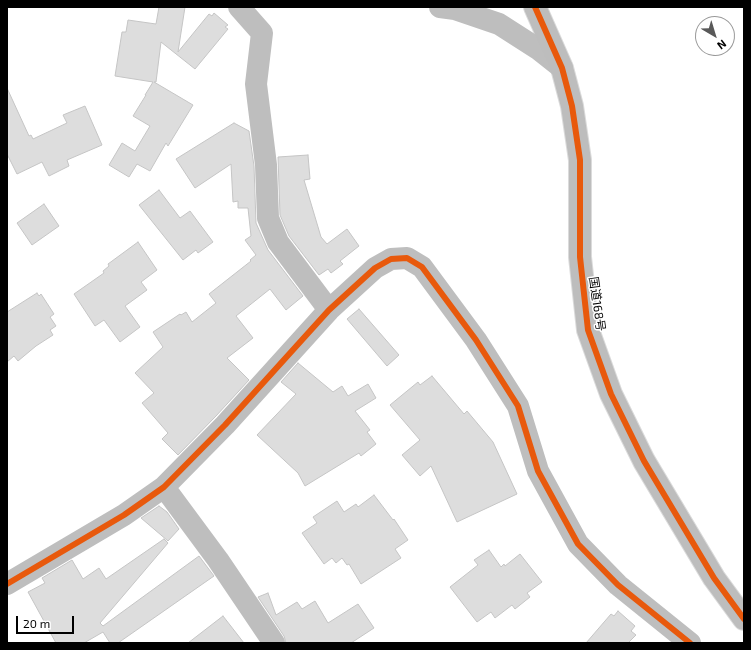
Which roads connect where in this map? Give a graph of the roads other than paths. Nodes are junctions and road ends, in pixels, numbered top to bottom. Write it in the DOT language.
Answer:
graph roads {
  1 [pos="239,7"];
  2 [pos="440,7"];
  3 [pos="536,7"];
  4 [pos="562,68"];
  5 [pos="329,310"];
  6 [pos="164,487"];
  7 [pos="7,584"];
  8 [pos="744,619"];
  9 [pos="274,643"];
  10 [pos="690,643"];
  1 -- 5 [label="street"];
  2 -- 4 [label="street"];
  3 -- 4 [label="highway, 国道168号"];
  4 -- 8 [label="highway, 国道168号"];
  5 -- 6 [label="street"];
  5 -- 10 [label="street"];
  6 -- 7 [label="street"];
  6 -- 9 [label="street"];
}
